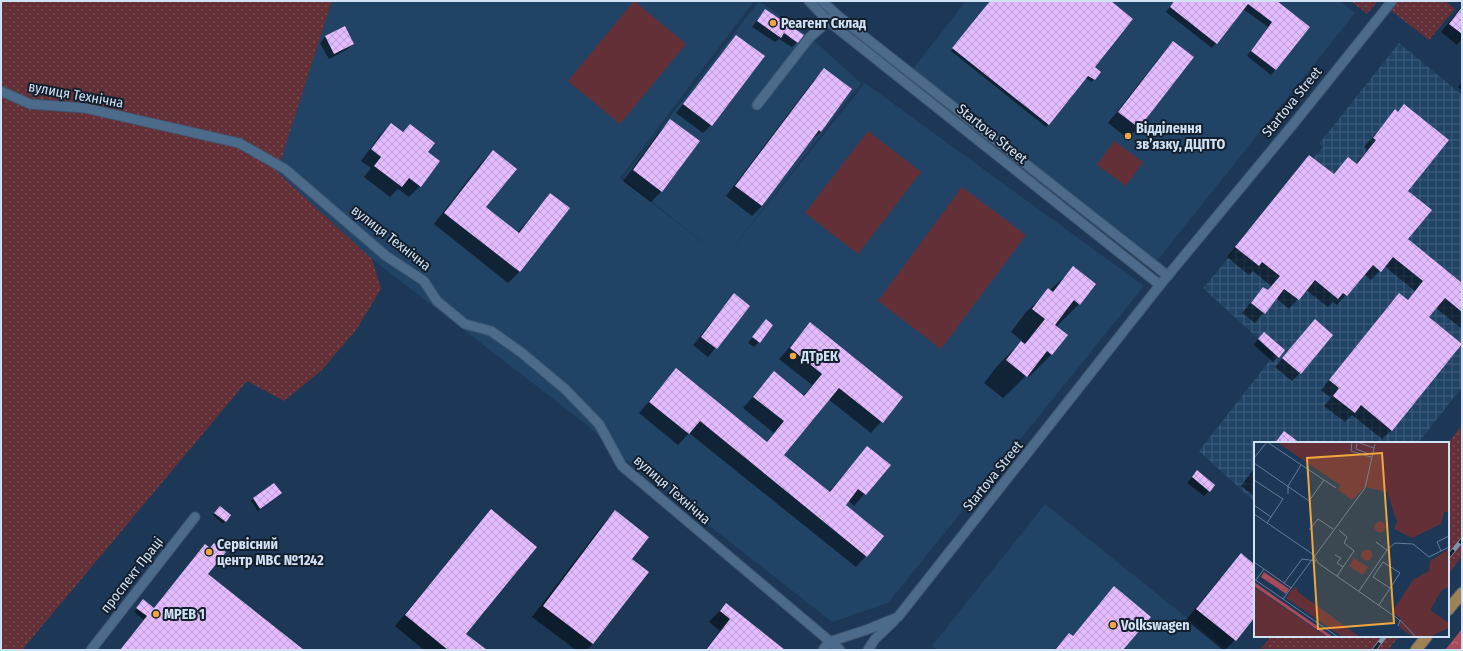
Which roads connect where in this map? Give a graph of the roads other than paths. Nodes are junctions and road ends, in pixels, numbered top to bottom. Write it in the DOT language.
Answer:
graph roads {
  1 [pos="809,1"];
  2 [pos="822,1"];
  3 [pos="1392,1"];
  4 [pos="837,15"];
  5 [pos="828,21"];
  6 [pos="1,91"];
  7 [pos="757,105"];
  8 [pos="1168,276"];
  9 [pos="1160,286"];
  10 [pos="195,517"];
  11 [pos="1462,593"];
  12 [pos="1449,609"];
  13 [pos="898,617"];
  14 [pos="1426,637"];
  15 [pos="826,646"];
  16 [pos="91,650"];
  17 [pos="840,650"];
  18 [pos="868,650"];
  19 [pos="1416,650"];
  1 -- 5 [label="street, Startova Street"];
  2 -- 4 [label="street, Startova Street"];
  3 -- 8 [label="street, Startova Street"];
  4 -- 5 [label="street"];
  4 -- 8 [label="street, Startova Street"];
  5 -- 7 [label="street"];
  5 -- 9 [label="street, Startova Street"];
  6 -- 15 [label="street, вулиця Технічна"];
  8 -- 9 [label="street, Startova Street"];
  9 -- 13 [label="street, Startova Street"];
  10 -- 16 [label="street, проспект Праці"];
  11 -- 12 [label="main road"];
  13 -- 15 [label="street, Startova Street"];
  13 -- 18 [label="street"];
  14 -- 19 [label="main road"];
  15 -- 17 [label="street, вулиця Технічна"];
}
